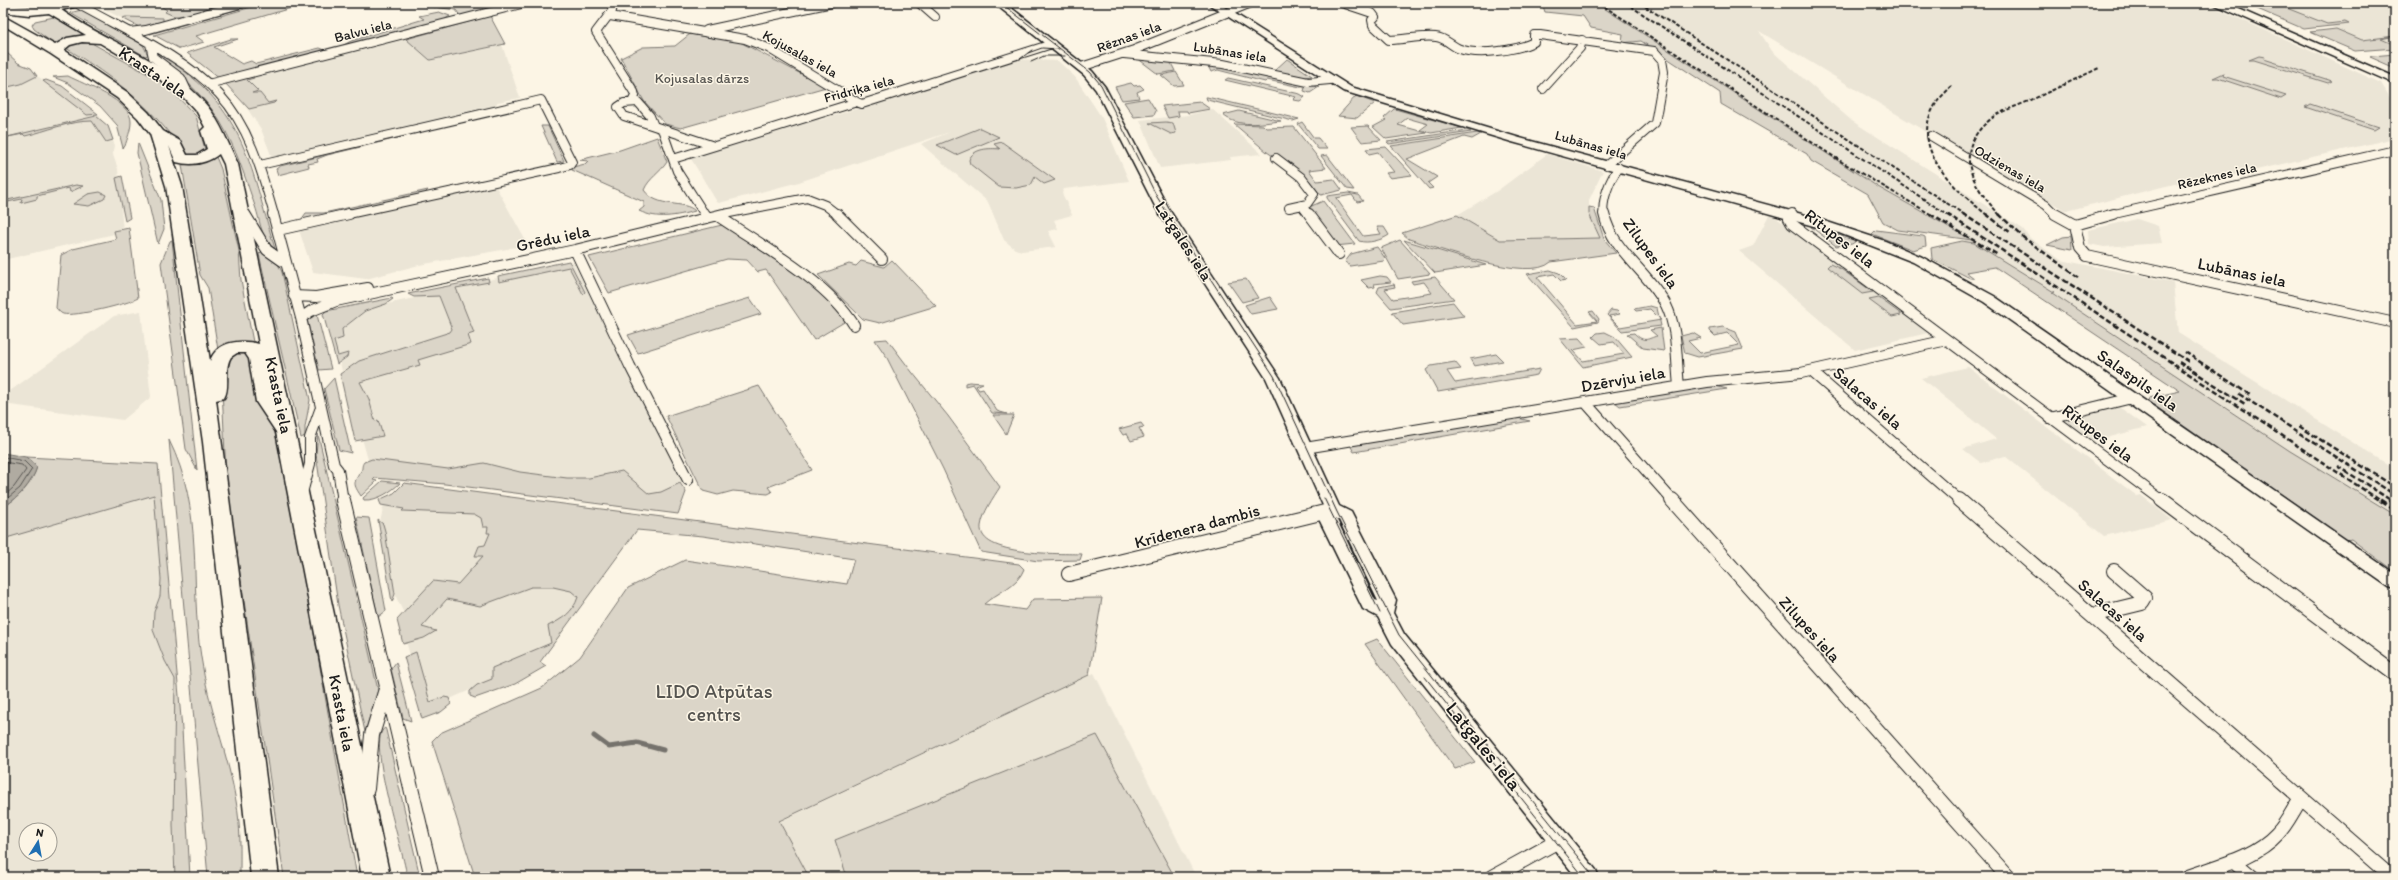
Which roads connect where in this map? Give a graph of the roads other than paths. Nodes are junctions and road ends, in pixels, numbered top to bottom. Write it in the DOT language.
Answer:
graph roads {
  1 [pos="67,3"];
  2 [pos="244,3"];
  3 [pos="525,3"];
  4 [pos="613,3"];
  5 [pos="832,3"];
  6 [pos="918,3"];
  7 [pos="999,3"];
  8 [pos="1212,3"];
  9 [pos="1251,3"];
  10 [pos="1342,3"];
  11 [pos="2216,3"];
  12 [pos="2232,3"];
  13 [pos="80,4"];
  14 [pos="46,6"];
  15 [pos="3,8"];
  16 [pos="1226,13"];
  17 [pos="610,16"];
  18 [pos="935,17"];
  19 [pos="3,20"];
  20 [pos="21,30"];
  21 [pos="129,32"];
  22 [pos="703,32"];
  23 [pos="105,40"];
  24 [pos="1582,40"];
  25 [pos="150,44"];
  26 [pos="1052,44"];
  27 [pos="56,51"];
  28 [pos="1124,54"];
  29 [pos="1081,67"];
  30 [pos="2395,73"];
  31 [pos="1330,80"];
  32 [pos="2395,81"];
  33 [pos="208,84"];
  34 [pos="1543,89"];
  35 [pos="189,95"];
  36 [pos="632,102"];
  37 [pos="857,102"];
  38 [pos="210,124"];
  39 [pos="658,128"];
  40 [pos="157,133"];
  41 [pos="1931,136"];
  42 [pos="714,146"];
  43 [pos="2395,150"];
  44 [pos="1276,158"];
  45 [pos="673,159"];
  46 [pos="260,165"];
  47 [pos="1607,165"];
  48 [pos="1619,168"];
  49 [pos="1302,206"];
  50 [pos="1290,208"];
  51 [pos="241,209"];
  52 [pos="1792,214"];
  53 [pos="718,216"];
  54 [pos="707,218"];
  55 [pos="2075,225"];
  56 [pos="278,230"];
  57 [pos="1847,230"];
  58 [pos="575,250"];
  59 [pos="1339,254"];
  60 [pos="882,259"];
  61 [pos="284,262"];
  62 [pos="404,285"];
  63 [pos="294,296"];
  64 [pos="301,318"];
  65 [pos="2395,323"];
  66 [pos="854,325"];
  67 [pos="1947,340"];
  68 [pos="1810,371"];
  69 [pos="1679,386"];
  70 [pos="2132,398"];
  71 [pos="1586,403"];
  72 [pos="320,410"];
  73 [pos="2050,418"];
  74 [pos="287,434"];
  75 [pos="213,442"];
  76 [pos="1304,448"];
  77 [pos="688,480"];
  78 [pos="300,497"];
  79 [pos="1333,510"];
  80 [pos="2114,571"];
  81 [pos="1069,574"];
  82 [pos="2395,583"];
  83 [pos="2093,615"];
  84 [pos="2395,674"];
  85 [pos="386,687"];
  86 [pos="2301,798"];
  87 [pos="364,818"];
  88 [pos="1560,840"];
  89 [pos="2233,861"];
  90 [pos="265,877"];
  91 [pos="376,877"];
  92 [pos="432,877"];
  93 [pos="1493,877"];
  94 [pos="1589,877"];
  95 [pos="2008,877"];
  96 [pos="2188,877"];
  97 [pos="2252,877"];
  98 [pos="2392,877"];
  1 -- 14 [label="street"];
  2 -- 21 [label="street"];
  3 -- 33 [label="street, Balvu iela"];
  4 -- 17 [label="street"];
  5 -- 22 [label="street"];
  6 -- 18 [label="street"];
  7 -- 26 [label="street, Latgales iela"];
  8 -- 16 [label="street, Lubānas iela"];
  9 -- 16 [label="street, Rēznas iela"];
  10 -- 24 [label="street"];
  11 -- 32 [label="main road"];
  12 -- 30 [label="main road"];
  13 -- 14 [label="street"];
  13 -- 21 [label="street"];
  14 -- 15 [label="highway"];
  14 -- 20 [label="highway"];
  14 -- 23 [label="highway, Krasta iela"];
  16 -- 28 [label="street, Rēznas iela"];
  16 -- 31 [label="street, Lubānas iela"];
  17 -- 22 [label="street, Kojusalas iela"];
  17 -- 36 [label="street"];
  19 -- 20 [label="highway"];
  20 -- 27 [label="highway"];
  21 -- 25 [label="street"];
  22 -- 37 [label="street, Kojusalas iela"];
  23 -- 27 [label="highway"];
  23 -- 35 [label="highway, Krasta iela"];
  24 -- 34 [label="street"];
  24 -- 47 [label="street"];
  25 -- 33 [label="street"];
  25 -- 35 [label="street"];
  26 -- 29 [label="street, Latgales iela"];
  26 -- 37 [label="street, Fridriķa iela"];
  27 -- 40 [label="highway"];
  28 -- 29 [label="street, Rēznas iela"];
  28 -- 31 [label="street, Lubānas iela"];
  29 -- 76 [label="street, Latgales iela"];
  31 -- 47 [label="street, Lubānas iela"];
  33 -- 46 [label="street"];
  35 -- 38 [label="highway, Krasta iela"];
  36 -- 39 [label="street"];
  36 -- 39 [label="street"];
  37 -- 42 [label="street, Fridriķa iela"];
  38 -- 40 [label="highway"];
  38 -- 51 [label="highway, Krasta iela"];
  39 -- 42 [label="street"];
  39 -- 45 [label="street"];
  40 -- 75 [label="highway"];
  41 -- 55 [label="street, Odzienas iela"];
  42 -- 45 [label="street, Fridriķa iela"];
  43 -- 55 [label="street, Rēzeknes iela"];
  44 -- 49 [label="street"];
  45 -- 54 [label="street"];
  46 -- 56 [label="street"];
  46 -- 56 [label="street"];
  47 -- 48 [label="street, Lubānas iela"];
  48 -- 52 [label="street, Lubānas iela"];
  48 -- 69 [label="street, Zilupes iela"];
  49 -- 50 [label="street"];
  49 -- 59 [label="street"];
  51 -- 61 [label="street"];
  51 -- 74 [label="highway, Krasta iela"];
  52 -- 57 [label="street, Lubānas iela"];
  52 -- 67 [label="street, Rītupes iela"];
  53 -- 54 [label="street, Grēdu iela"];
  53 -- 60 [label="street, Grēdu iela"];
  53 -- 66 [label="street"];
  54 -- 58 [label="street, Grēdu iela"];
  55 -- 65 [label="street, Lubānas iela"];
  56 -- 61 [label="street"];
  57 -- 70 [label="street, Salaspils iela"];
  58 -- 62 [label="street, Grēdu iela"];
  58 -- 77 [label="street"];
  61 -- 63 [label="street"];
  62 -- 63 [label="street, Grēdu iela"];
  62 -- 64 [label="street, Grēdu iela"];
  63 -- 64 [label="street"];
  64 -- 72 [label="street"];
  67 -- 68 [label="street, Dzērvju iela"];
  67 -- 73 [label="street, Rītupes iela"];
  68 -- 69 [label="street, Dzērvju iela"];
  68 -- 83 [label="street, Salacas iela"];
  69 -- 71 [label="street, Dzērvju iela"];
  70 -- 73 [label="street"];
  70 -- 82 [label="street, Salaspils iela"];
  71 -- 76 [label="street, Dzērvju iela"];
  71 -- 95 [label="street, Zilupes iela"];
  72 -- 78 [label="street"];
  72 -- 85 [label="street"];
  73 -- 84 [label="street, Rītupes iela"];
  74 -- 75 [label="highway"];
  74 -- 78 [label="highway, Krasta iela"];
  75 -- 90 [label="highway"];
  76 -- 79 [label="street, Latgales iela"];
  78 -- 87 [label="highway, Krasta iela"];
  79 -- 81 [label="street, Krīdenera dambis"];
  79 -- 88 [label="street, Latgales iela"];
  80 -- 83 [label="street"];
  83 -- 86 [label="street, Salacas iela"];
  85 -- 87 [label="street"];
  85 -- 92 [label="street"];
  86 -- 89 [label="street"];
  86 -- 98 [label="street, Salacas iela"];
  87 -- 91 [label="highway, Krasta iela"];
  88 -- 93 [label="street"];
  88 -- 94 [label="street, Latgales iela"];
  89 -- 96 [label="street"];
  89 -- 97 [label="street"];
}
